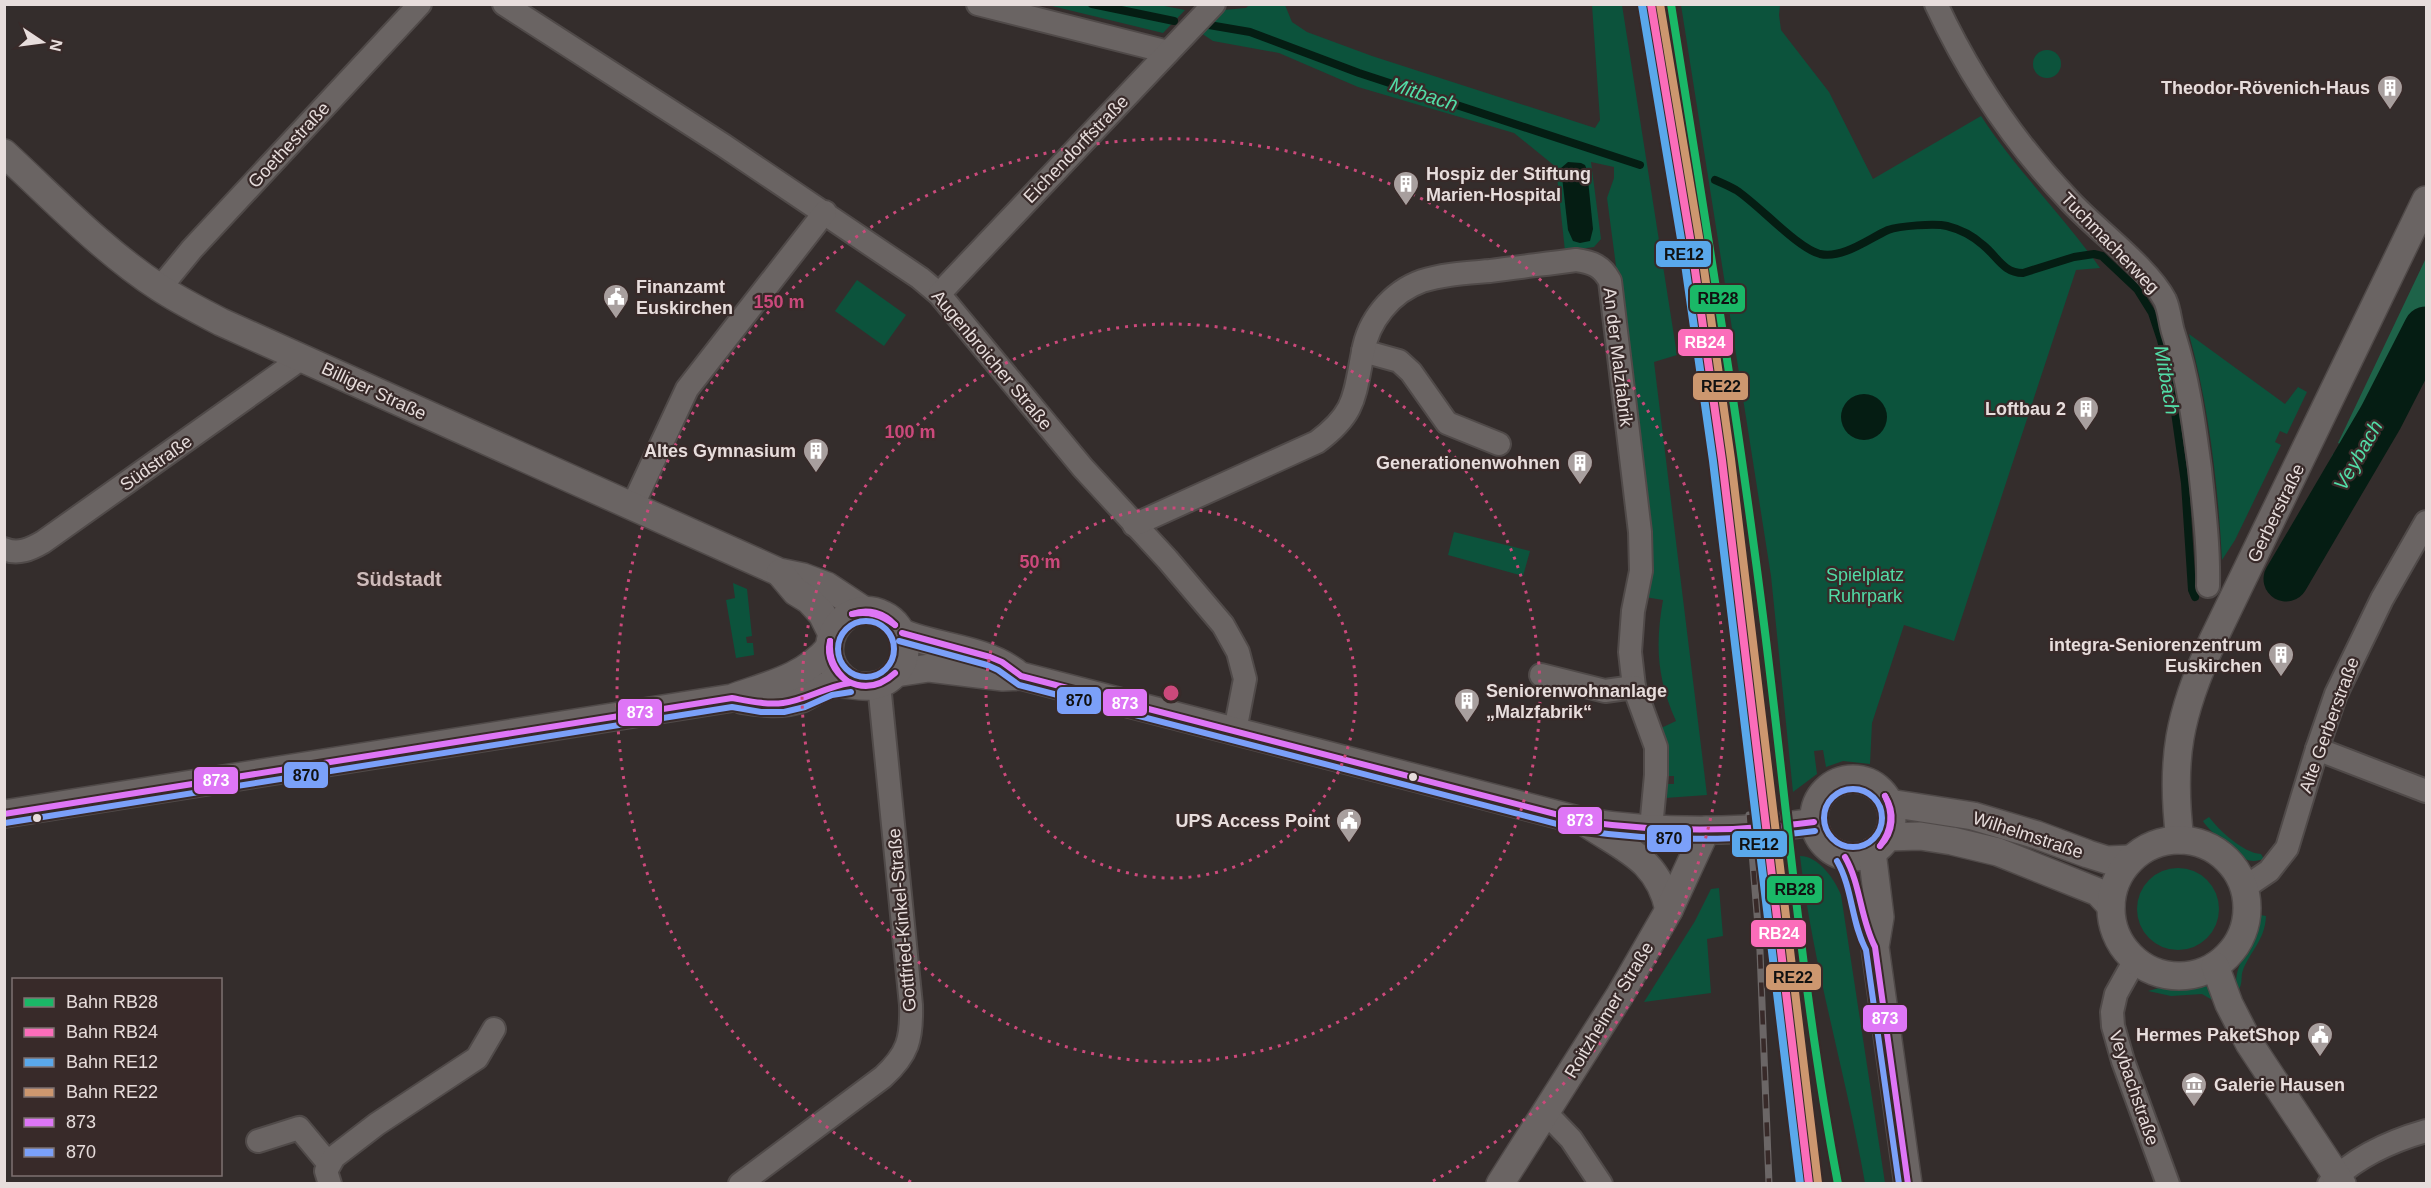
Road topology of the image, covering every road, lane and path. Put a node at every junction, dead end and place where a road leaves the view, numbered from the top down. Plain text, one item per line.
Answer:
1 (420, 4) edge
2 (504, 4) edge
3 (978, 4) edge
4 (1214, 4) edge
5 (1936, 4) edge
6 (1168, 52) junction
7 (4, 153) edge
8 (2427, 200) edge
9 (825, 212) junction
10 (160, 288) junction
11 (939, 294) junction
12 (1363, 351) junction
13 (302, 358) junction
14 (1499, 444) dead end
15 (632, 507) junction
16 (2427, 522) edge
17 (1134, 525) junction
18 (4, 549) edge
19 (779, 572) junction
20 (2208, 586) dead end
21 (865, 611) junction
22 (902, 633) junction
23 (830, 641) junction
24 (1541, 675) dead end
25 (1021, 676) junction
26 (887, 679) junction
27 (850, 683) junction
28 (1634, 687) junction
29 (732, 698) junction
30 (1236, 730) junction
31 (2317, 749) junction
32 (2427, 790) edge
33 (1888, 803) junction
34 (4, 814) edge
35 (1586, 822) junction
36 (1814, 822) junction
37 (1651, 828) junction
38 (1706, 830) junction
39 (2180, 840) junction
40 (1880, 844) junction
41 (1845, 857) junction
42 (2131, 859) junction
43 (2244, 888) junction
44 (2111, 906) junction
45 (1669, 910) junction
46 (1875, 948) junction
47 (2134, 960) junction
48 (2215, 966) junction
49 (494, 1029) dead end
50 (1546, 1113) junction
51 (2427, 1131) edge
52 (258, 1141) dead end
53 (329, 1174) edge
54 (2336, 1181) edge
55 (740, 1184) edge
56 (1500, 1184) edge
57 (1601, 1184) edge
58 (1908, 1184) edge
59 (2168, 1184) edge

1 - 10 street, Goethestraße
2 - 9 street, Augenbroicher Straße
3 - 6 street
4 - 6 street, Eichendorffstraße
5 - 20 street, Tuchmacherweg
6 - 11 street, Eichendorffstraße
7 - 10 street, Billiger Straße
8 - 39 street, Gerberstraße
9 - 11 street, Augenbroicher Straße
9 - 15 street
10 - 13 street, Billiger Straße
11 - 17 street, Augenbroicher Straße
12 - 14 street
12 - 17 street, An der Malzfabrik
12 - 28 street, An der Malzfabrik
13 - 15 street, Billiger Straße
13 - 18 street, Südstraße
15 - 19 street, Billiger Straße
16 - 31 street, Alte Gerberstraße
17 - 30 street, Augenbroicher Straße
19 - 21 street, Billiger Straße
19 - 23 street, Billiger Straße
21 - 22 street
21 - 23 street
22 - 25 street
22 - 26 street
23 - 27 street
23 - 29 street
24 - 28 street
25 - 26 street
25 - 30 street
26 - 27 street
26 - 55 street, Gottfried-Kinkel-Straße
27 - 29 street
28 - 37 street, An der Malzfabrik
29 - 34 street
30 - 35 street
31 - 32 street
31 - 43 street, Alte Gerberstraße
33 - 36 street
33 - 40 street
33 - 42 street, Wilhelmstraße
35 - 37 street
35 - 45 street
36 - 38 street
36 - 41 street
37 - 38 street
38 - 45 street, Roitzheimer Straße
39 - 42 street
39 - 43 street
40 - 41 street
40 - 44 street, Wilhelmstraße
40 - 46 street
41 - 46 street
42 - 44 street
43 - 48 street
44 - 47 street
45 - 50 street, Roitzheimer Straße
46 - 58 street
47 - 48 street
47 - 59 street, Veybachstraße
48 - 54 street
49 - 53 street
50 - 56 street, Roitzheimer Straße
50 - 57 street
51 - 54 street
52 - 53 street

